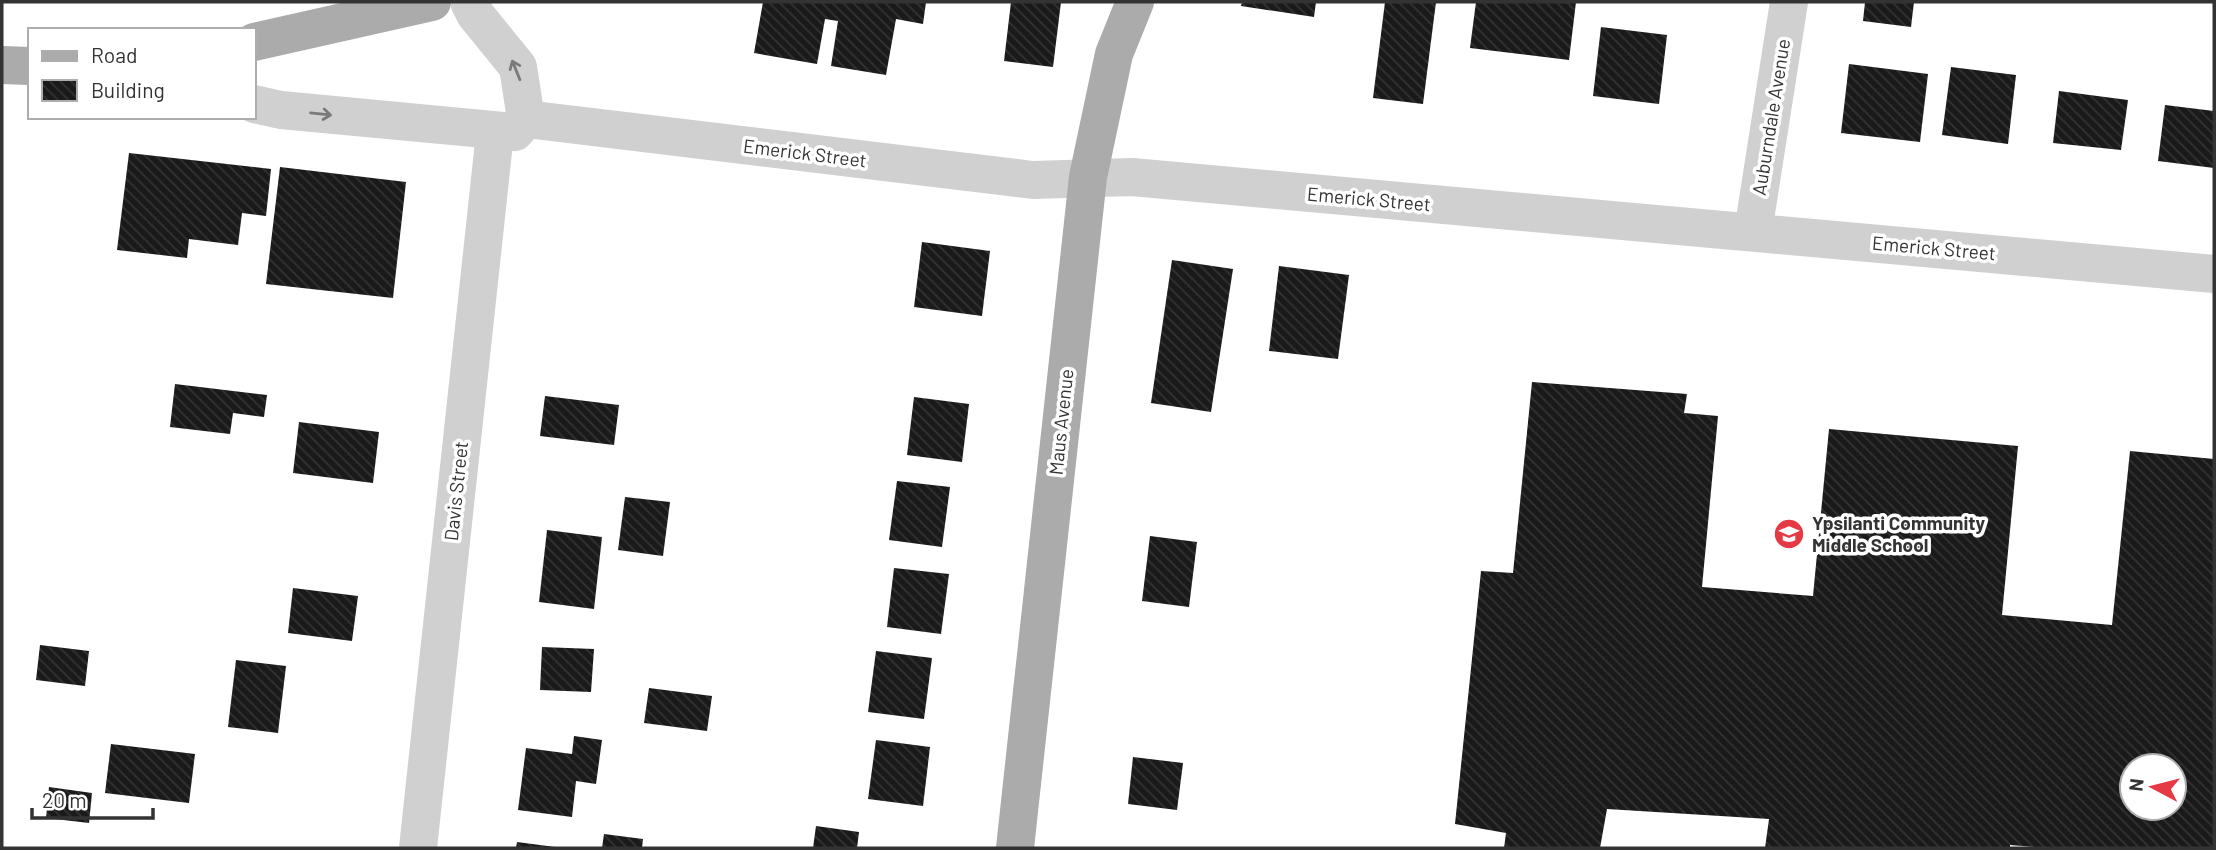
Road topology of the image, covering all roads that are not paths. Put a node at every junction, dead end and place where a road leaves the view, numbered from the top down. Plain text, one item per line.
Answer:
1 (432, 2) edge
2 (469, 2) edge
3 (1135, 2) edge
4 (1789, 2) edge
5 (256, 42) edge
6 (2, 65) edge
7 (28, 66) edge
8 (256, 104) edge
9 (512, 128) junction
10 (1087, 177) junction
11 (1753, 232) junction
12 (2214, 274) edge
13 (418, 848) edge
14 (1015, 848) edge

1 - 5 main road
9 -> 2 street, Davis Street
3 - 10 main road, Maus Avenue
4 - 11 street, Auburndale Avenue
6 - 7 main road
8 -> 9 street, Emerick Street
9 - 10 street, Emerick Street
9 - 13 street, Davis Street
10 - 11 street, Emerick Street
10 - 14 main road, Maus Avenue
11 - 12 street, Emerick Street

